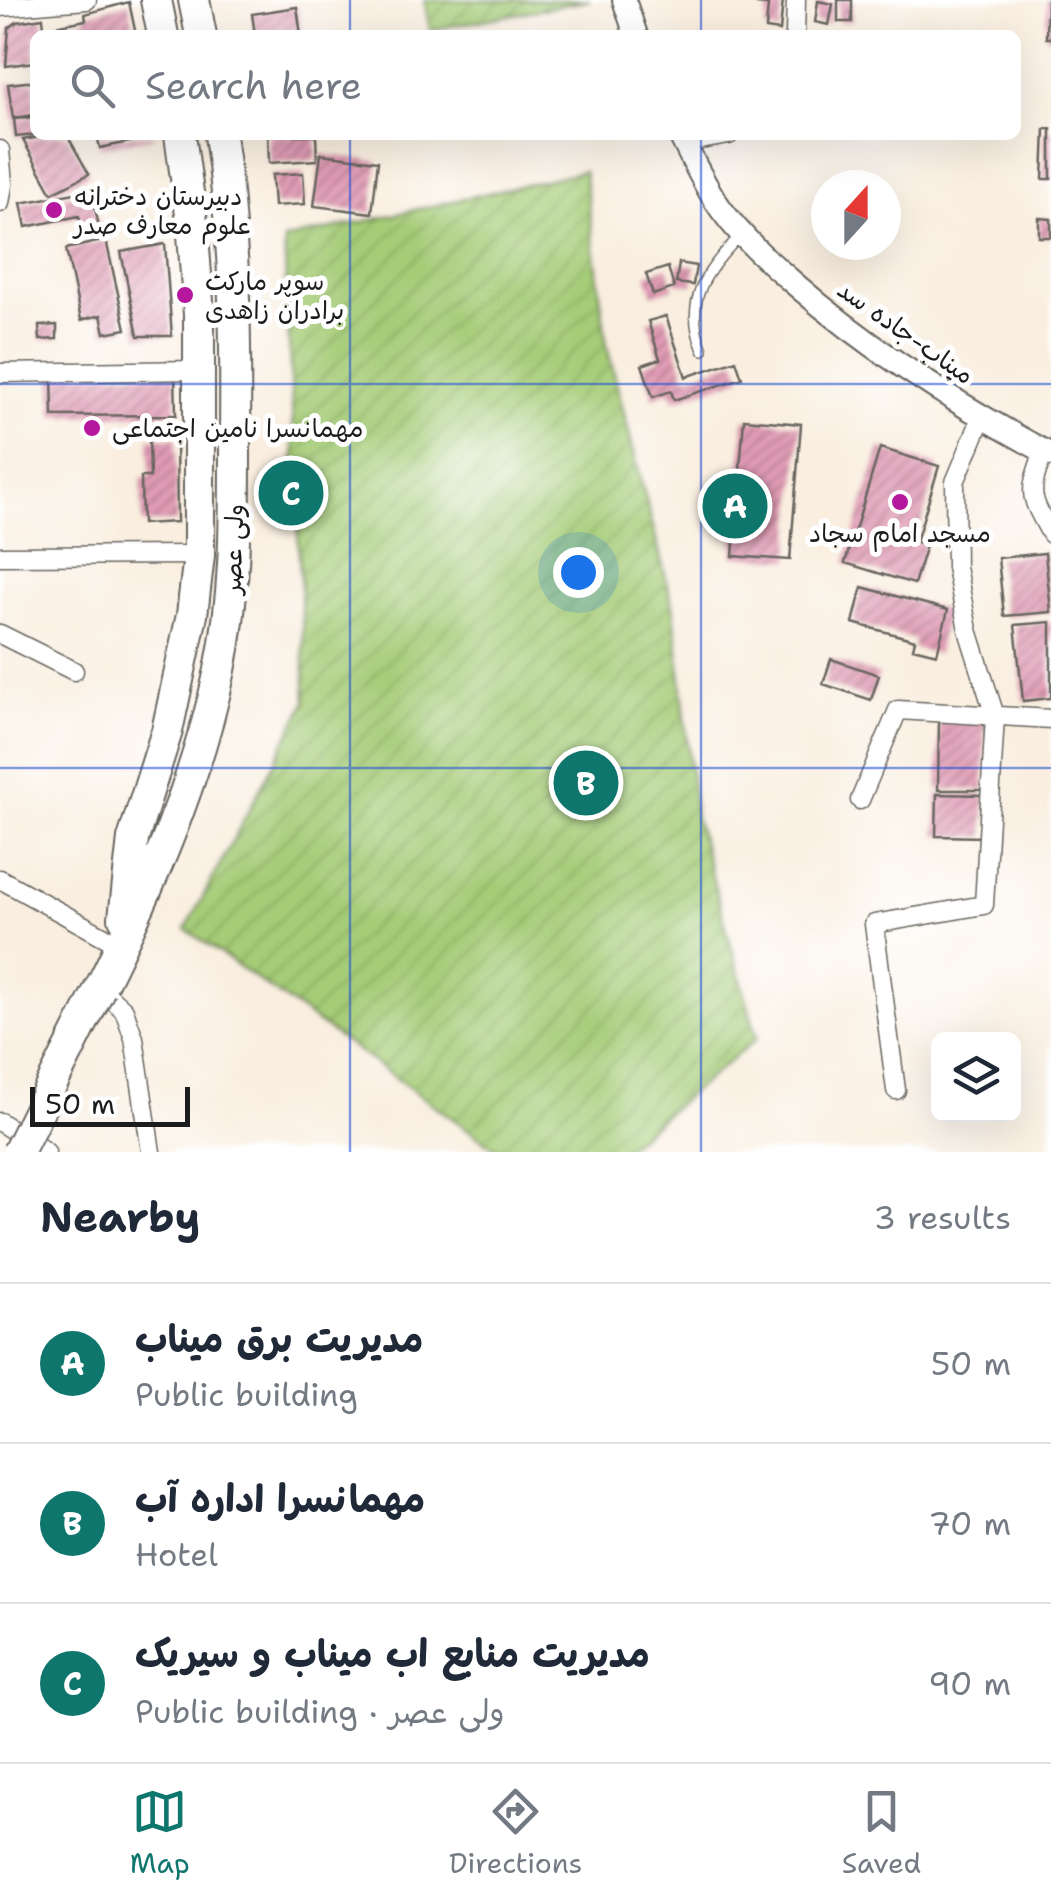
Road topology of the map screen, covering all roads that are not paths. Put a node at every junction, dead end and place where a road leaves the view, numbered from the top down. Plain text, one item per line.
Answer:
1 (87, 0) edge
2 (156, 0) edge
3 (194, 0) edge
4 (624, 0) edge
5 (796, 0) edge
6 (0, 7) edge
7 (163, 30) edge
8 (200, 30) edge
9 (634, 30) edge
10 (794, 30) edge
11 (181, 140) edge
12 (221, 140) edge
13 (683, 140) edge
14 (0, 150) edge
15 (1, 184) edge
16 (0, 203) edge
17 (742, 233) junction
18 (703, 350) dead end
19 (200, 370) junction
20 (0, 373) edge
21 (982, 418) junction
22 (1047, 453) edge
23 (1051, 534) edge
24 (199, 555) junction
25 (0, 556) edge
26 (0, 634) edge
27 (74, 671) dead end
28 (995, 716) junction
29 (1051, 719) edge
30 (860, 800) dead end
31 (1, 881) edge
32 (121, 946) junction
33 (100, 988) junction
34 (896, 1090) dead end
35 (0, 1122) edge
36 (18, 1152) edge
37 (46, 1152) edge
38 (151, 1152) edge

1 - 6 street
2 - 7 main road
3 - 8 main road
4 - 9 street
5 - 10 street
11 - 19 main road, ولی عصر
12 - 32 main road, ولی عصر
13 - 17 street, میناب-جاده سد
14 - 15 street
15 - 16 street
17 - 18 lane
17 - 21 street, میناب-جاده سد
19 - 20 street
19 - 24 main road, ولی عصر
21 - 22 street, میناب-جاده سد
21 - 28 street
22 - 23 street
24 - 25 street
24 - 32 main road, ولی عصر
26 - 27 street
28 - 29 street
28 - 30 street
28 - 34 street
31 - 32 street
32 - 33 main road, ولی عصر
33 - 36 main road, ولی عصر, bridge
33 - 38 street
35 - 37 street

